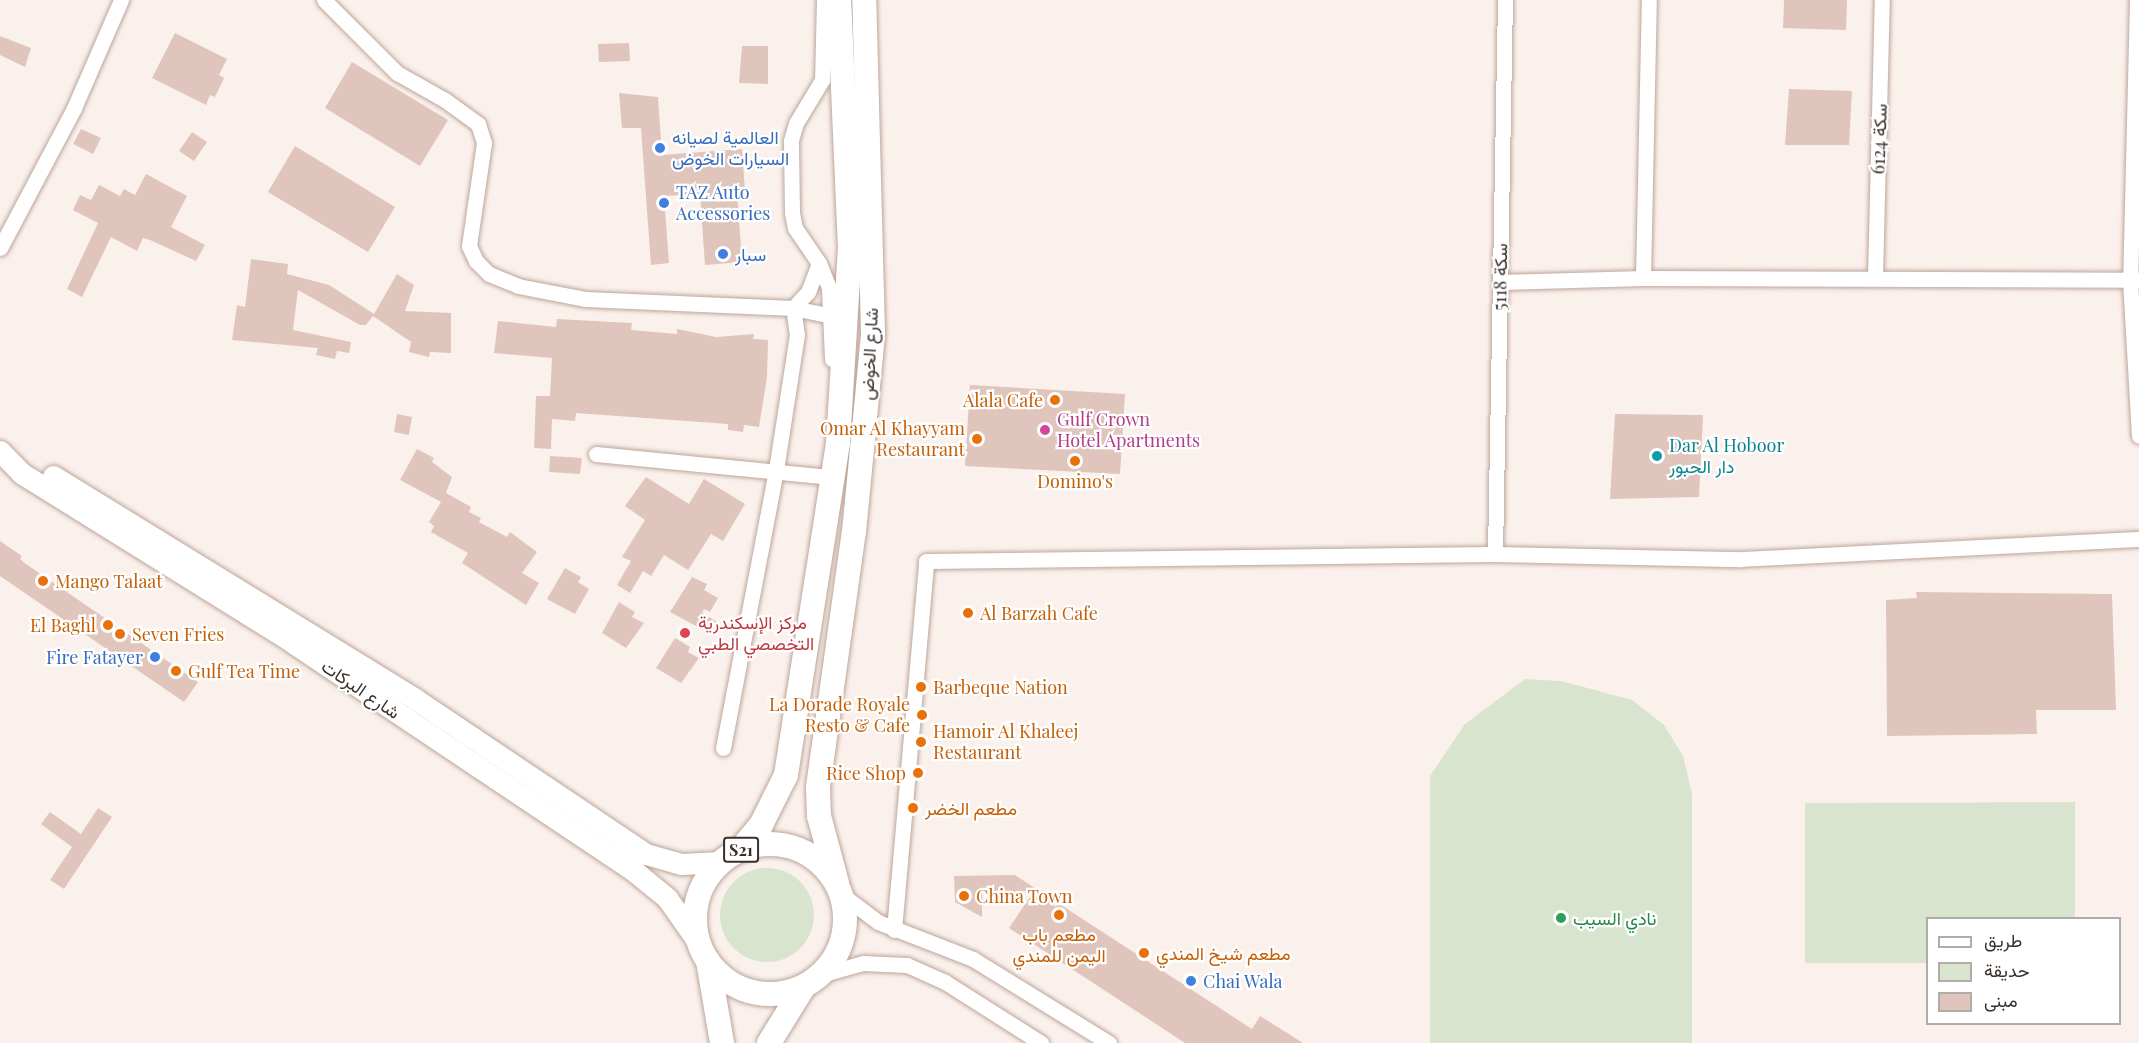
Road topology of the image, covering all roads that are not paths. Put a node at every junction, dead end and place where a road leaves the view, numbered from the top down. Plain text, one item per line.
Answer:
1 (121, 0) edge
2 (324, 0) edge
3 (824, 0) edge
4 (839, 0) edge
5 (864, 0) edge
6 (1505, 0) edge
7 (1649, 0) edge
8 (1882, 0) edge
9 (2137, 0) edge
10 (0, 248) edge
11 (819, 263) junction
12 (1643, 278) junction
13 (1875, 278) junction
14 (2135, 280) edge
15 (1500, 282) junction
16 (793, 308) junction
17 (833, 316) junction
18 (839, 432) junction
19 (2139, 436) edge
20 (4, 454) edge
21 (596, 454) dead end
22 (776, 470) junction
23 (832, 477) junction
24 (2139, 539) edge
25 (1495, 554) junction
26 (243, 615) junction
27 (415, 699) junction
28 (723, 748) dead end
29 (731, 856) junction
30 (839, 889) junction
31 (894, 930) junction
32 (703, 951) junction
33 (812, 980) junction
34 (722, 1043) edge
35 (769, 1043) edge
36 (1041, 1043) edge
37 (1109, 1043) edge

1 - 10 street
2 - 16 street
3 - 11 street
4 - 18 main road, شارع الخوض / S21
5 - 30 main road, شارع الخوض
6 - 15 street, سكة 5118
7 - 12 street
8 - 13 street, سكة 6124
9 - 14 street
11 - 16 street
11 - 17 street
12 - 13 street
12 - 15 street
13 - 14 street
14 - 19 street
15 - 25 street, سكة 5118
16 - 17 street
16 - 22 street
17 - 18 street
18 - 23 main road, شارع الخوض / S21
20 - 26 street, شارع البركات
20 - 27 street, شارع البركات
21 - 22 street
22 - 23 street
22 - 28 street
23 - 29 main road, شارع الخوض / S21
24 - 25 street
25 - 31 street
26 - 27 street
26 - 32 street, شارع البركات
27 - 29 street, شارع البركات
29 - 30 main road, S21
29 - 32 main road, S21
30 - 31 street
30 - 33 main road
31 - 37 street
32 - 33 main road
32 - 34 main road, S21
33 - 35 main road
33 - 36 street

